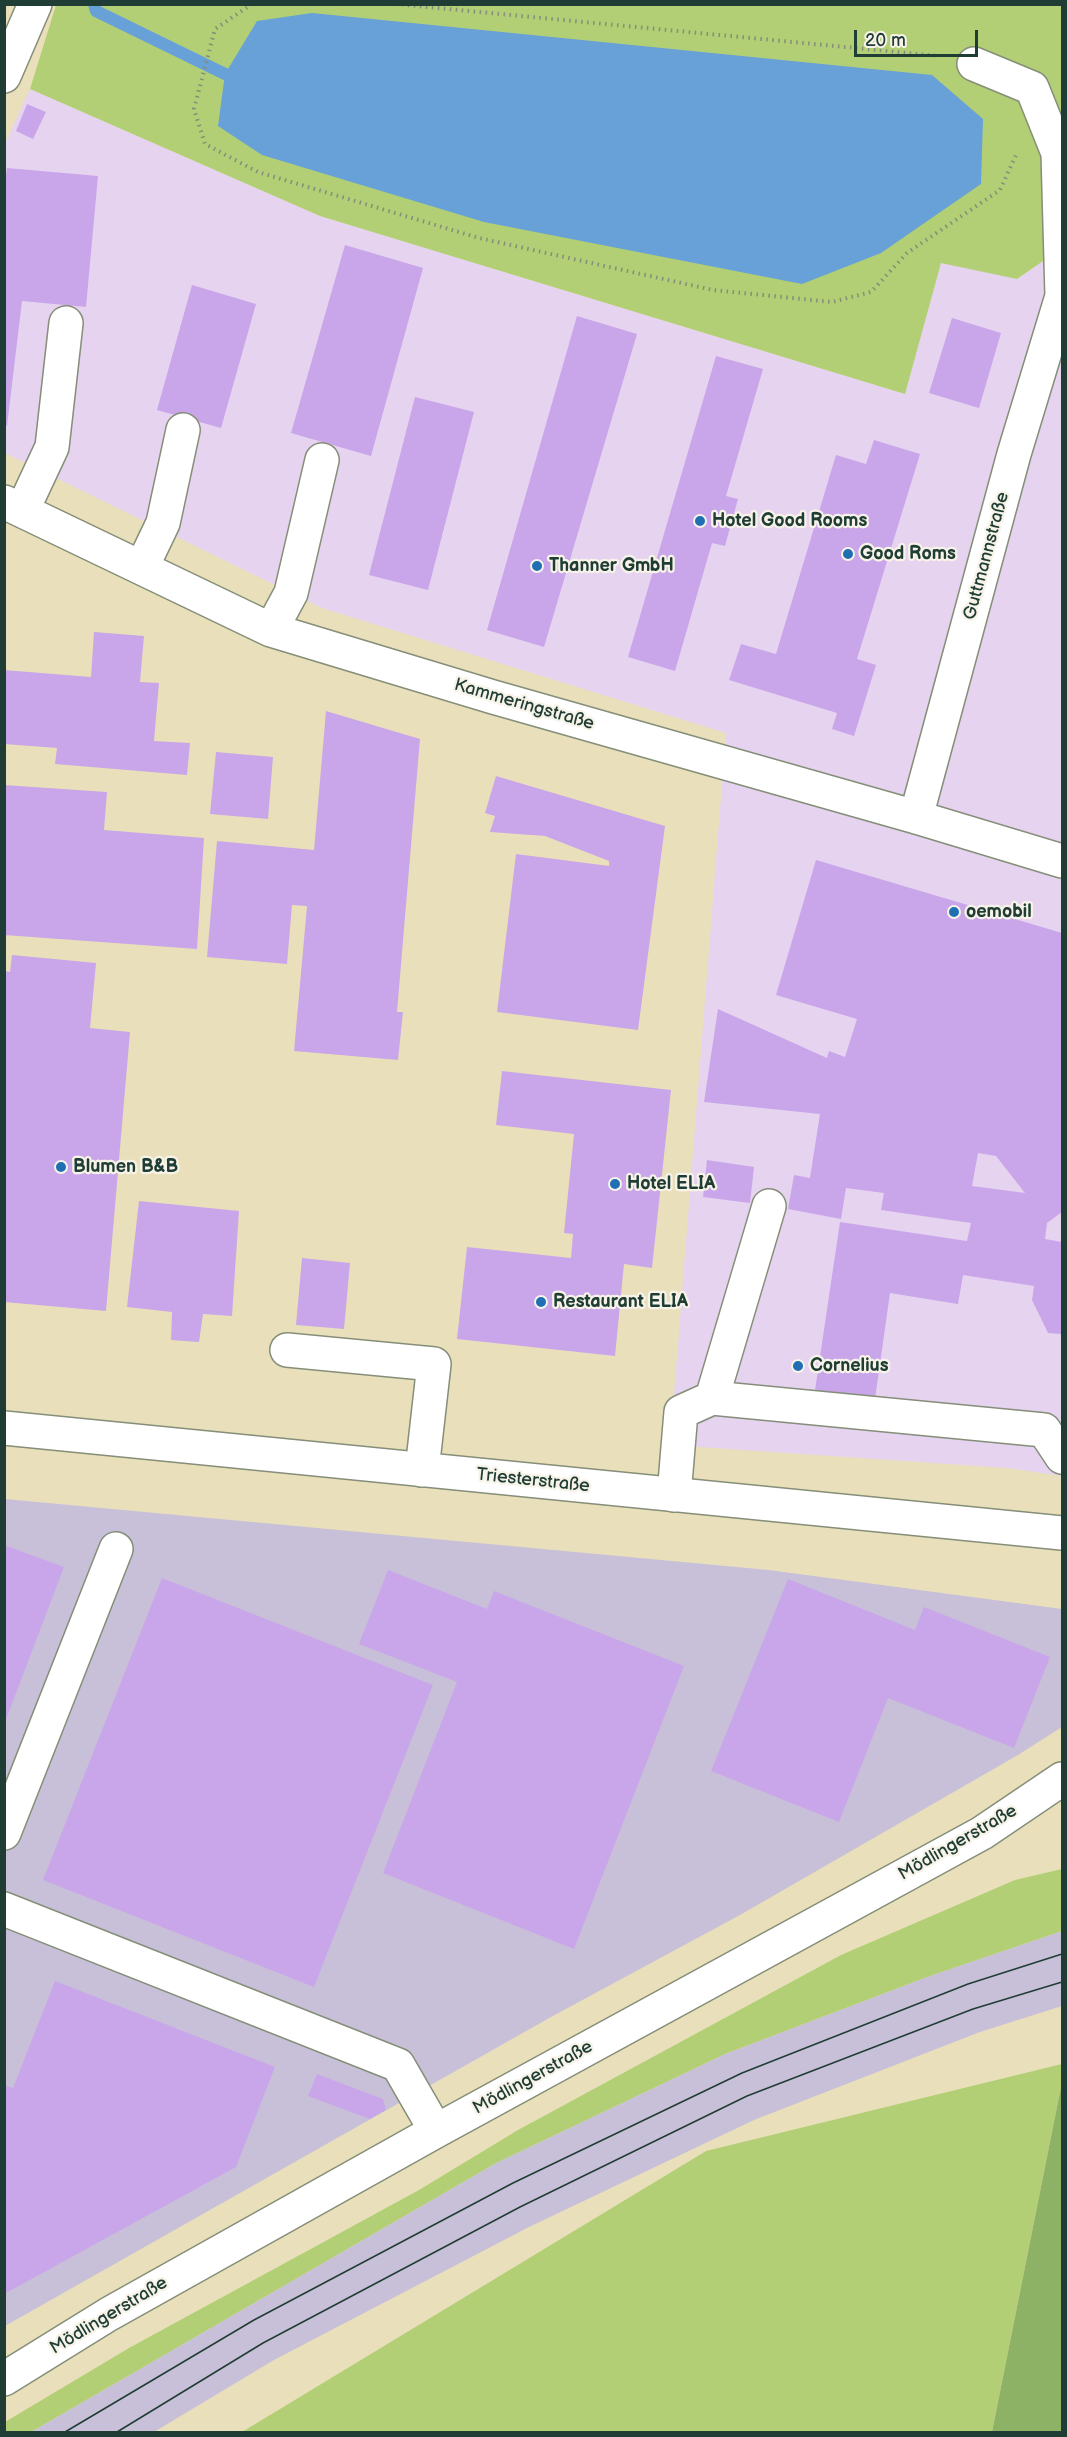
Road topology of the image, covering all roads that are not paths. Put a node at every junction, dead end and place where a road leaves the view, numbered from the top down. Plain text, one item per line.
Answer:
1 (35, 4) edge
2 (974, 64) road end
3 (4, 76) edge
4 (1062, 296) edge
5 (66, 323) dead end
6 (183, 430) dead end
7 (322, 460) dead end
8 (14, 506) edge
9 (142, 567) junction
10 (271, 630) junction
11 (916, 817) junction
12 (1062, 861) edge
13 (769, 1206) dead end
14 (287, 1350) dead end
15 (712, 1398) junction
16 (4, 1428) edge
17 (1062, 1458) edge
18 (422, 1470) junction
19 (674, 1495) junction
20 (1062, 1533) edge
21 (116, 1549) dead end
22 (1062, 1779) edge
23 (4, 1833) edge
24 (4, 1909) edge
25 (436, 2131) junction
26 (4, 2379) edge

1 - 3 street
2 - 4 street, Guttmannstraße
4 - 11 street, Guttmannstraße
5 - 8 street
6 - 9 street
7 - 10 street
8 - 9 street, Kammeringstraße
9 - 10 street, Kammeringstraße
10 - 11 street, Kammeringstraße
11 - 12 street, Kammeringstraße
13 - 15 street
14 - 18 street
15 - 17 street
15 - 19 street
16 - 18 street, Triesterstraße
18 - 19 street, Triesterstraße
19 - 20 street, Triesterstraße
21 - 23 street
22 - 25 street, Mödlingerstraße
24 - 25 street
25 - 26 street, Mödlingerstraße

